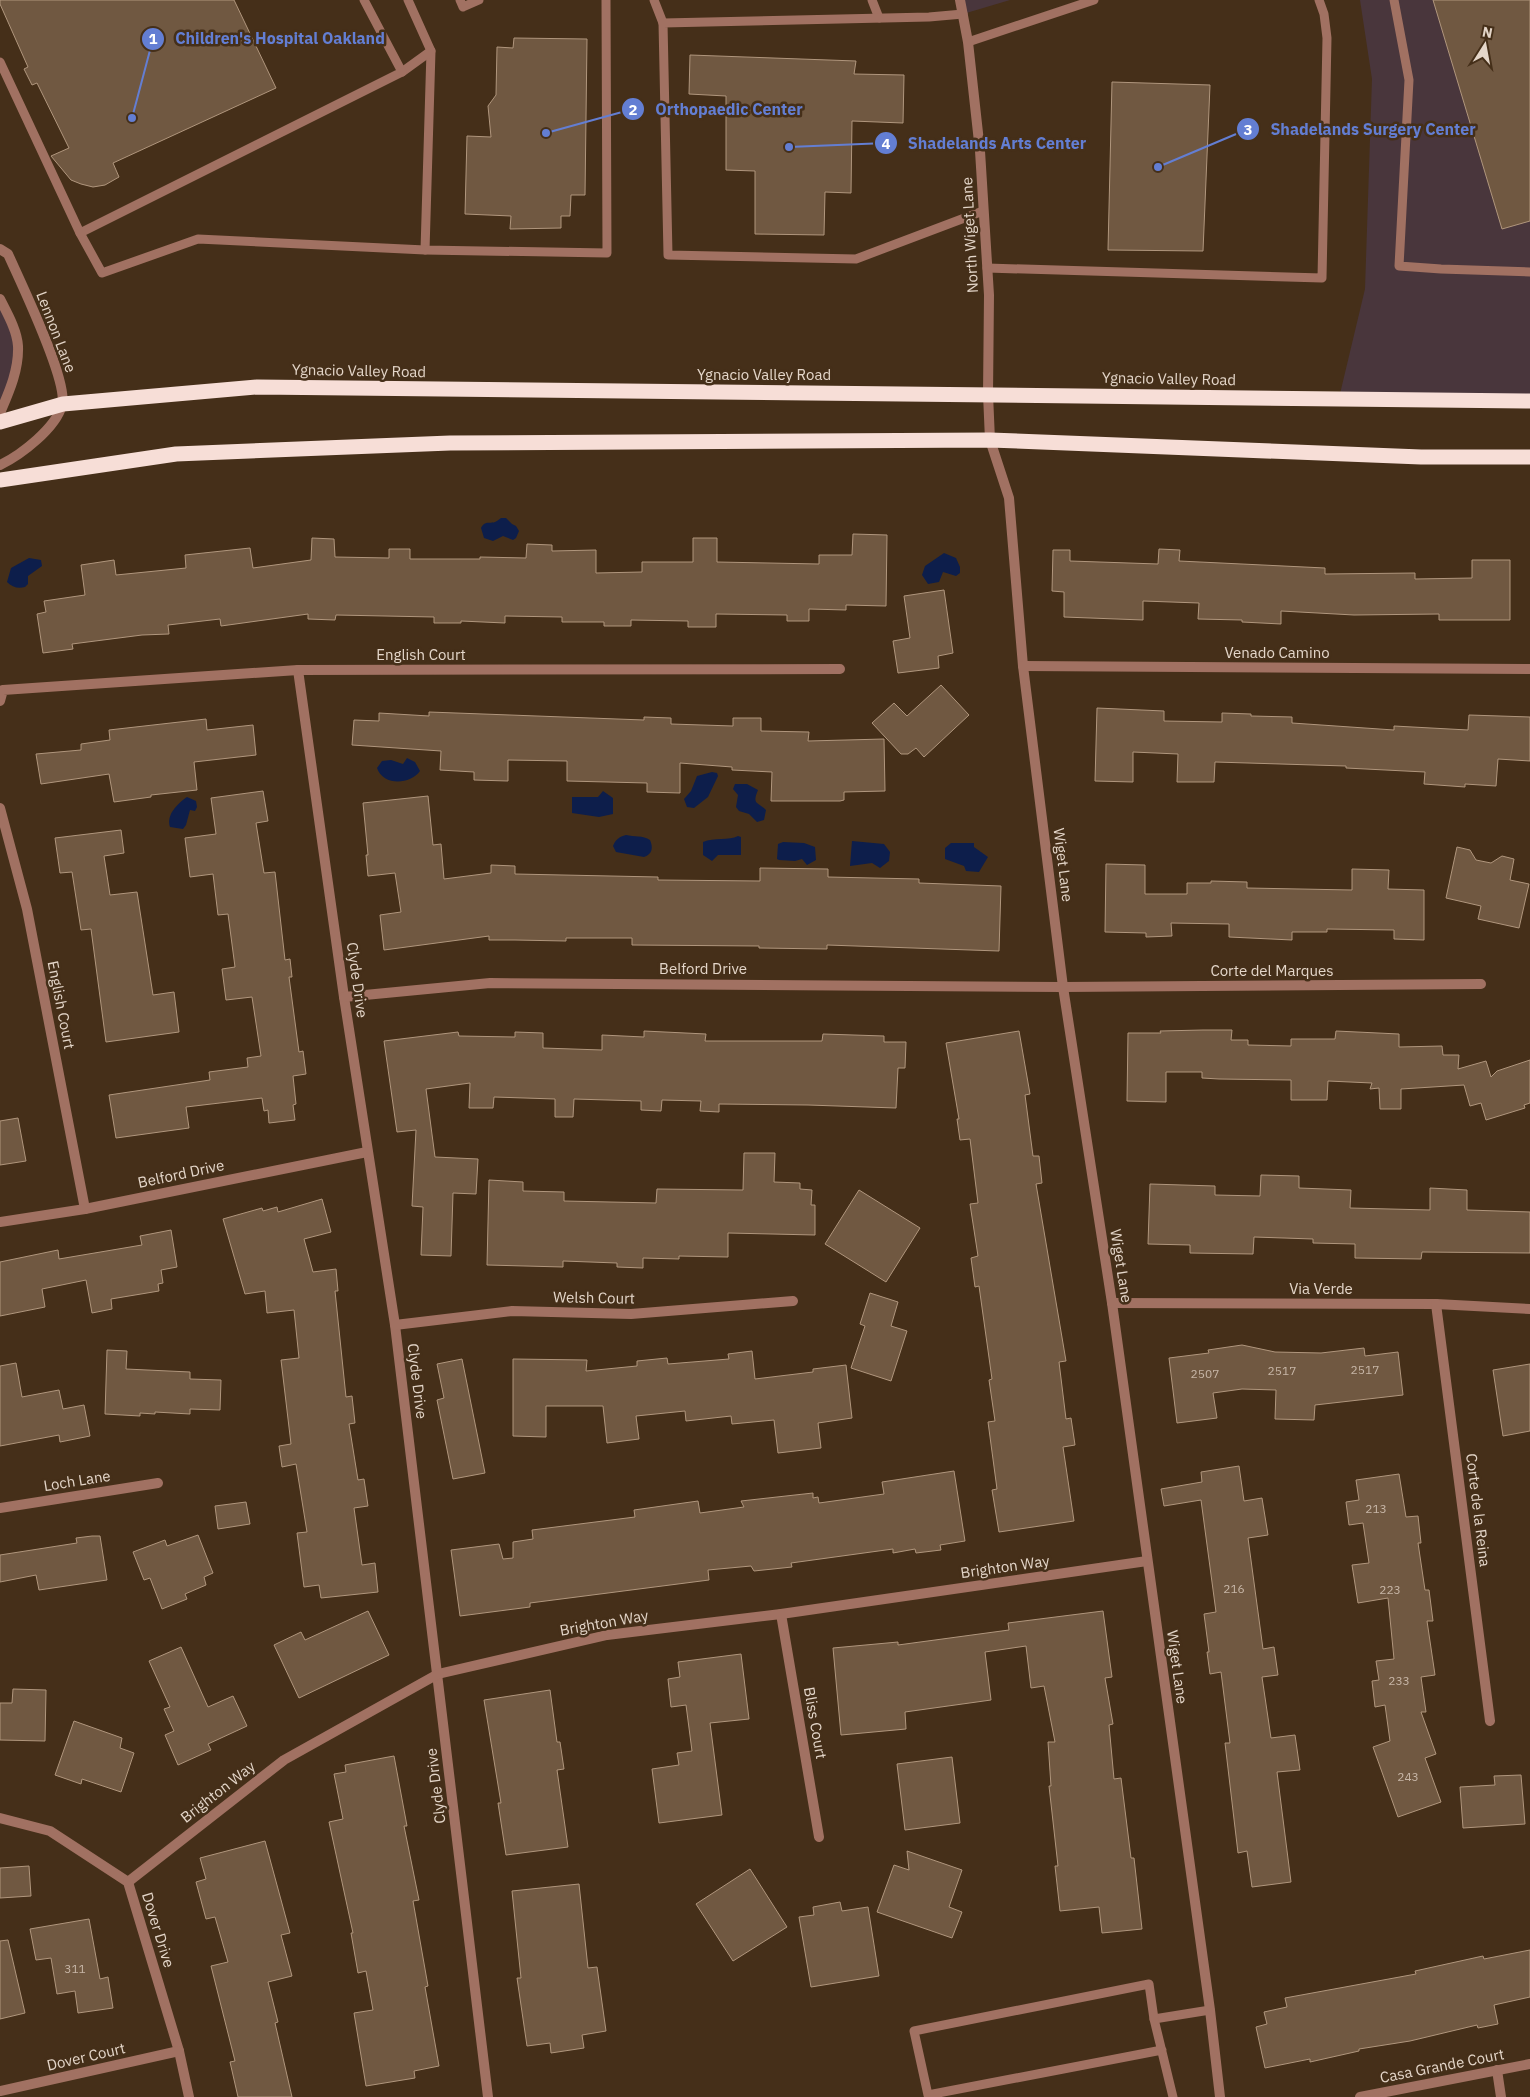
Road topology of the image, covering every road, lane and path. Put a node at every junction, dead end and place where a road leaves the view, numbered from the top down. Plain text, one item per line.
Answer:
1 (364, 0) edge
2 (408, 0) edge
3 (460, 0) edge
4 (479, 0) edge
5 (606, 0) edge
6 (654, 0) edge
7 (872, 0) edge
8 (960, 0) edge
9 (1094, 0) edge
10 (1319, 0) edge
11 (1394, 0) edge
12 (963, 14) junction
13 (879, 18) junction
14 (663, 23) junction
15 (968, 42) junction
16 (431, 50) junction
17 (0, 62) edge
18 (402, 72) junction
19 (983, 211) junction
20 (80, 233) junction
21 (0, 249) edge
22 (425, 250) junction
23 (987, 268) junction
24 (1530, 272) edge
25 (0, 299) edge
26 (988, 394) junction
27 (1530, 401) edge
28 (63, 404) junction
29 (0, 413) edge
30 (0, 422) edge
31 (990, 440) junction
32 (1530, 457) edge
33 (0, 466) edge
34 (0, 480) edge
35 (1023, 666) junction
36 (840, 669) dead end
37 (1530, 669) edge
38 (298, 670) junction
39 (1, 688) edge
40 (0, 701) edge
41 (0, 808) edge
42 (1481, 984) dead end
43 (1063, 987) junction
44 (344, 998) junction
45 (367, 1152) junction
46 (85, 1209) junction
47 (0, 1222) edge
48 (792, 1301) dead end
49 (1112, 1303) junction
50 (1436, 1304) junction
51 (1530, 1309) edge
52 (395, 1325) junction
53 (158, 1483) dead end
54 (0, 1508) edge
55 (1147, 1561) junction
56 (781, 1614) junction
57 (438, 1674) junction
58 (1490, 1721) dead end
59 (0, 1818) edge
60 (819, 1837) dead end
61 (128, 1882) junction
62 (1210, 2010) junction
63 (1154, 2019) junction
64 (1162, 2050) junction
65 (179, 2051) junction
66 (1530, 2064) edge
67 (1497, 2070) junction
68 (0, 2091) edge
69 (189, 2097) edge
70 (488, 2097) edge
71 (1174, 2097) edge
72 (1220, 2097) edge
73 (1360, 2097) edge
74 (1501, 2097) edge

1 - 18 lane
2 - 16 lane
3 - 4 lane
5 - 22 lane
6 - 14 lane
7 - 13 lane
8 - 12 street, North Wiget Lane
9 - 15 lane
10 - 23 lane
11 - 24 lane
12 - 13 lane
12 - 15 street, North Wiget Lane
13 - 14 lane
14 - 19 lane
15 - 19 street, North Wiget Lane
16 - 18 lane
16 - 22 lane
17 - 20 lane
18 - 20 lane
19 - 23 street, North Wiget Lane
20 - 22 lane
21 - 28 street, Lennon Lane
23 - 26 street, North Wiget Lane
25 - 29 street
26 - 27 highway, Ygnacio Valley Road
26 - 28 highway, Ygnacio Valley Road
26 - 31 street, North Wiget Lane
28 - 30 highway, Ygnacio Valley Road
28 - 33 street
31 - 32 highway
31 - 34 highway
31 - 35 street, Wiget Lane
35 - 37 street, Venado Camino
35 - 43 street, Wiget Lane
36 - 38 street, English Court
38 - 39 street, English Court
38 - 44 street, Clyde Drive
39 - 40 street, English Court
41 - 46 street, English Court
42 - 43 street, Corte del Marques
43 - 44 street, Belford Drive
43 - 49 street, Wiget Lane
44 - 45 street, Clyde Drive
45 - 46 street, Belford Drive
45 - 52 street, Clyde Drive
46 - 47 street, Belford Drive
48 - 52 street, Welsh Court
49 - 50 street, Via Verde
49 - 55 street, Wiget Lane
50 - 51 street, Via Verde
50 - 58 street, Corte de la Reina
52 - 57 street, Clyde Drive
53 - 54 street, Loch Lane
55 - 56 street, Brighton Way
55 - 62 street, Wiget Lane
56 - 57 street, Brighton Way
56 - 60 street, Bliss Court
57 - 61 street, Brighton Way
57 - 70 street, Clyde Drive
59 - 61 street, Dover Drive
61 - 65 street, Dover Drive
62 - 63 lane
62 - 72 street, Wiget Lane
63 - 64 lane
63 - 64 lane
64 - 71 lane
65 - 68 street, Dover Court
65 - 69 street, Dover Drive
66 - 67 street, Casa Grande Court
67 - 73 street, Casa Grande Court
67 - 74 street

